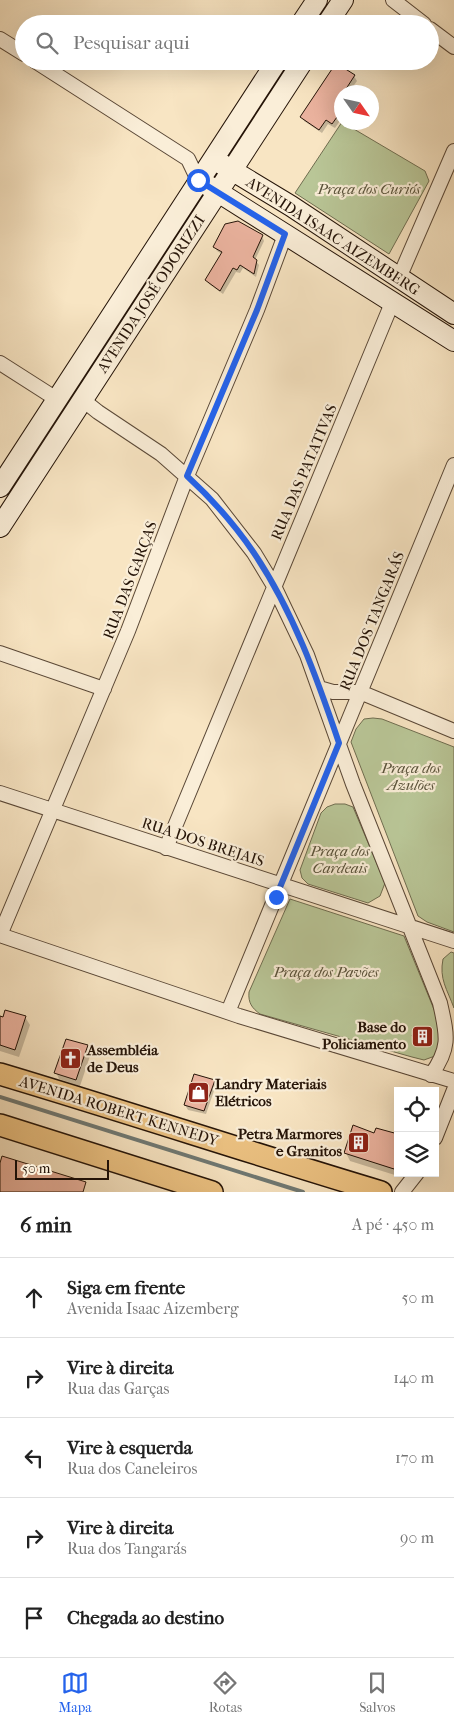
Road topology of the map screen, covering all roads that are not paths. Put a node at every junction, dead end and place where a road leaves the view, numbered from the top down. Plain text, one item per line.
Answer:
1 (317, 0) edge
2 (343, 0) edge
3 (393, 0) edge
4 (307, 15) edge
5 (334, 15) edge
6 (412, 15) edge
7 (439, 35) edge
8 (0, 39) edge
9 (454, 47) edge
10 (15, 48) edge
11 (49, 70) edge
12 (271, 70) edge
13 (297, 70) edge
14 (454, 151) edge
15 (212, 158) junction
16 (188, 159) junction
17 (232, 170) junction
18 (198, 180) junction
19 (217, 192) junction
20 (285, 234) junction
21 (400, 278) junction
22 (392, 303) junction
23 (454, 314) edge
24 (454, 341) edge
25 (0, 363) edge
26 (58, 400) junction
27 (83, 400) junction
28 (454, 465) edge
29 (187, 476) junction
30 (0, 487) edge
31 (0, 527) edge
32 (274, 586) junction
33 (0, 652) edge
34 (319, 688) junction
35 (104, 689) junction
36 (360, 692) junction
37 (454, 732) edge
38 (339, 743) junction
39 (0, 793) edge
40 (52, 809) junction
41 (166, 848) junction
42 (281, 884) junction
43 (410, 926) junction
44 (0, 935) edge
45 (454, 941) edge
46 (440, 1003) junction
47 (228, 1012) junction
48 (454, 1015) edge
49 (0, 1074) edge
50 (430, 1075) junction
51 (454, 1081) edge
52 (454, 1090) edge
53 (0, 1125) edge
54 (437, 1132) edge
55 (414, 1177) edge
56 (212, 1192) edge
57 (381, 1192) edge
58 (402, 1192) edge

1 - 4 main road
2 - 5 main road
3 - 6 street
7 - 9 street
8 - 10 street
11 - 16 street
12 - 15 main road, AVENIDA JOSÉ ODORIZZI
13 - 17 main road, AVENIDA JOSÉ ODORIZZI
14 - 21 street
15 - 16 street
15 - 17 main road, AVENIDA ISAAC AIZEMBERG
15 - 18 main road, AVENIDA JOSÉ ODORIZZI
16 - 18 street
17 - 19 main road, AVENIDA JOSÉ ODORIZZI
17 - 21 main road, AVENIDA ISAAC AIZEMBERG
18 - 19 main road, AVENIDA ISAAC AIZEMBERG
18 - 26 main road, AVENIDA JOSÉ ODORIZZI
19 - 20 main road, AVENIDA ISAAC AIZEMBERG
19 - 27 main road, AVENIDA JOSÉ ODORIZZI
20 - 22 main road, AVENIDA ISAAC AIZEMBERG
20 - 29 street, RUA DAS GARÇAS
21 - 23 main road, AVENIDA ISAAC AIZEMBERG
22 - 24 main road, AVENIDA ISAAC AIZEMBERG
22 - 32 street, RUA DAS PATATIVAS
25 - 26 street
26 - 30 main road, AVENIDA JOSÉ ODORIZZI
27 - 29 street
27 - 31 main road, AVENIDA JOSÉ ODORIZZI
28 - 36 street, RUA DOS TANGARÁS
29 - 32 street
29 - 35 street, RUA DAS GARÇAS
32 - 34 street
32 - 41 street, RUA DAS PATATIVAS
33 - 35 street
34 - 36 street
34 - 38 street
35 - 40 street, RUA DAS GARÇAS
36 - 37 street
36 - 38 street, RUA DOS TANGARÁS
38 - 42 street, RUA DOS TANGARÁS
38 - 43 street
39 - 40 street, RUA DOS BREJAIS
40 - 41 street, RUA DOS BREJAIS
40 - 44 street, RUA DAS GARÇAS
41 - 42 street, RUA DOS BREJAIS
42 - 43 street, RUA DOS BREJAIS
42 - 47 street, RUA DOS TANGARÁS
43 - 45 street, RUA DOS BREJAIS
43 - 46 street
44 - 47 street
46 - 48 street
46 - 50 street
47 - 50 street
49 - 57 main road, AVENIDA ROBERT KENNEDY
50 - 51 street
52 - 54 street
53 - 56 main road
55 - 58 street

